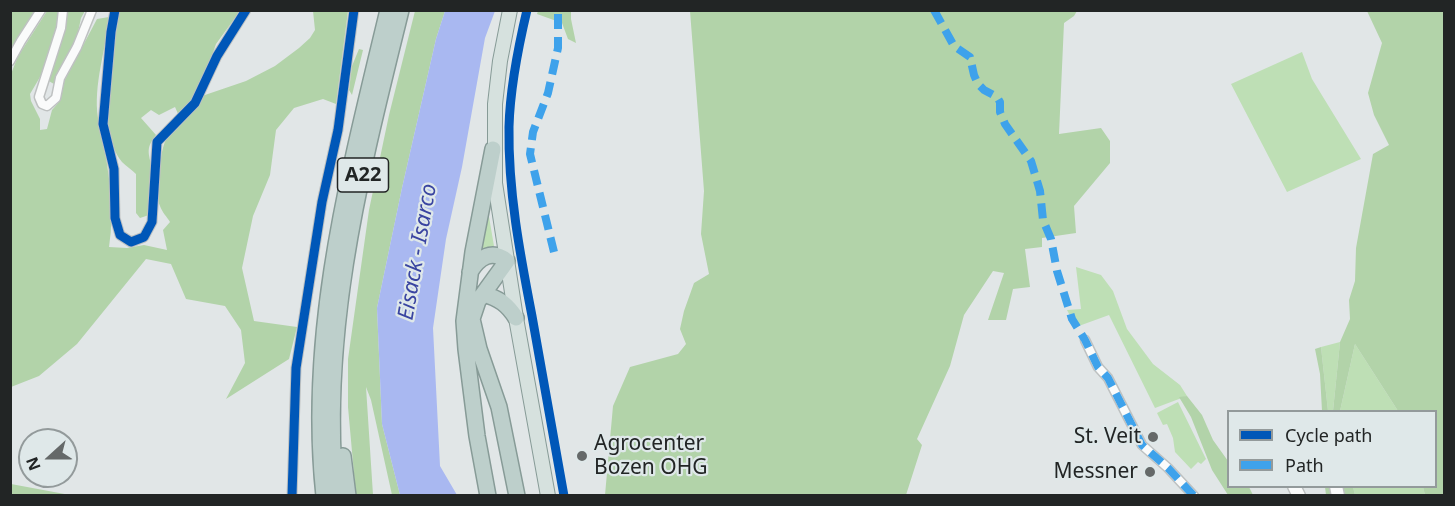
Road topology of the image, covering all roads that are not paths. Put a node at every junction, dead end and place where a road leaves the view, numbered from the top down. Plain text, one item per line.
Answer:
1 (41, 10) edge
2 (63, 10) edge
3 (92, 10) edge
4 (115, 10) edge
5 (246, 10) edge
6 (354, 10) edge
7 (388, 10) edge
8 (401, 10) edge
9 (510, 10) edge
10 (10, 61) edge
11 (493, 149) junction
12 (507, 261) junction
13 (470, 272) junction
14 (483, 294) junction
15 (516, 318) junction
16 (1085, 340) dead end
17 (336, 342) junction
18 (320, 432) junction
19 (292, 495) edge
20 (314, 495) edge
21 (324, 495) edge
22 (336, 495) edge
23 (348, 495) edge
24 (488, 495) edge
25 (517, 495) edge
26 (548, 495) edge
27 (1194, 495) edge

1 - 10 street
2 - 3 street
4 - 5 street
6 - 19 street
7 - 18 highway, A22
8 - 17 highway, A22
9 - 11 main road
11 - 12 main road
11 - 13 highway
12 - 13 highway
12 - 14 highway
12 - 15 main road
13 - 24 highway
14 - 15 highway
14 - 25 highway
15 - 26 main road
16 - 27 street
17 - 22 highway, A22
17 - 23 highway
18 - 20 highway
18 - 21 highway, A22

